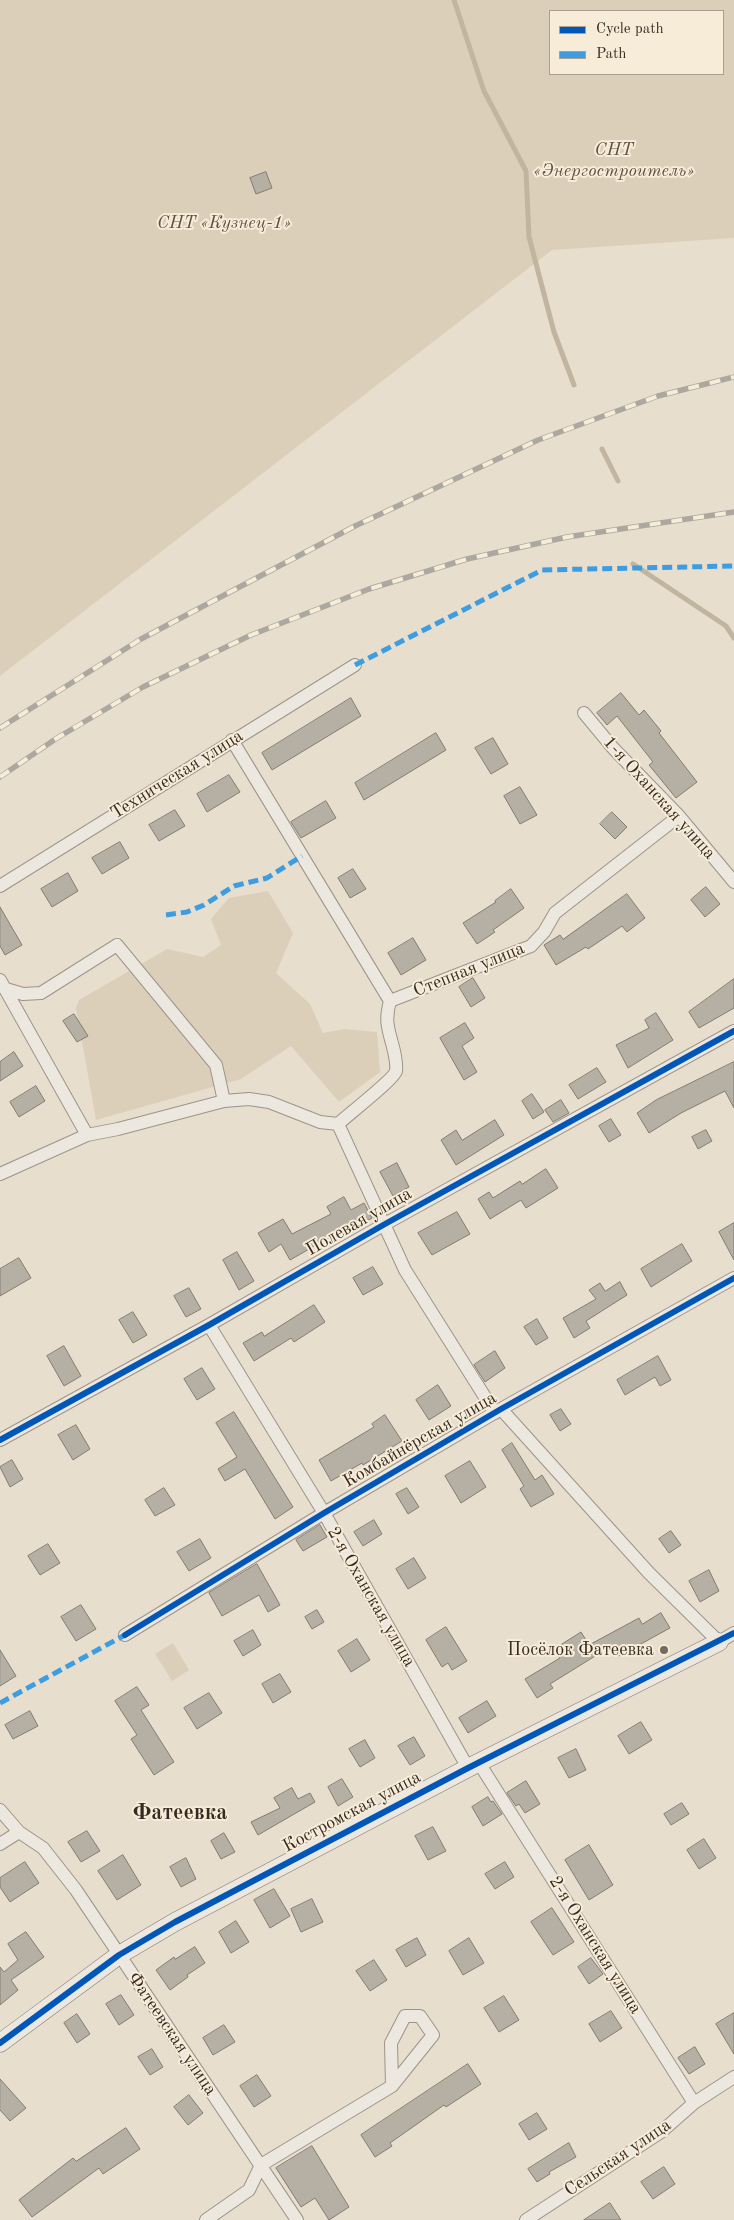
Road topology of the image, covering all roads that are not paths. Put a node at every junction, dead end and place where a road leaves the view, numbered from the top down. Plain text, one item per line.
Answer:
1 (355, 665) dead end
2 (584, 713) dead end
3 (232, 740) junction
4 (680, 816) junction
5 (734, 882) edge
6 (0, 886) edge
7 (3, 984) edge
8 (390, 1001) junction
9 (734, 1031) edge
10 (224, 1100) junction
11 (338, 1124) junction
12 (87, 1135) junction
13 (0, 1174) edge
14 (385, 1224) junction
15 (734, 1278) edge
16 (209, 1325) junction
17 (498, 1411) junction
18 (0, 1440) edge
19 (324, 1513) junction
20 (734, 1633) edge
21 (125, 1635) dead end
22 (719, 1642) junction
23 (474, 1765) junction
24 (0, 1810) edge
25 (19, 1832) junction
26 (0, 1844) edge
27 (119, 1955) junction
28 (0, 2043) edge
29 (734, 2077) edge
30 (392, 2086) junction
31 (694, 2103) junction
32 (261, 2165) junction
33 (206, 2220) edge
34 (297, 2220) edge
35 (526, 2220) edge

1 - 3 street, Техническая улица
2 - 4 street, 1-я Оханская улица
3 - 6 street, Техническая улица
3 - 8 street
4 - 5 street, 1-я Оханская улица
4 - 8 street, Степная улица
7 - 10 street
7 - 12 street
8 - 11 street, Степная улица
9 - 14 street, Полевая улица
10 - 11 street
10 - 12 street
11 - 14 street
12 - 13 street
14 - 16 street, Полевая улица
14 - 17 street
15 - 17 street, Комбайнёрская улица
16 - 18 street, Полевая улица
16 - 19 street, 2-я Оханская улица
17 - 19 street, Комбайнёрская улица
17 - 22 street
19 - 21 street, Комбайнёрская улица
19 - 23 street, 2-я Оханская улица
20 - 22 street, Костромская улица
22 - 23 street, Костромская улица
23 - 27 street, Костромская улица
23 - 31 street, 2-я Оханская улица
24 - 25 street, Фатеевская улица
25 - 26 street
25 - 27 street, Фатеевская улица
27 - 28 street, Костромская улица
27 - 32 street, Фатеевская улица
29 - 31 street, Сельская улица
30 - 30 street
30 - 32 street
31 - 35 street, Сельская улица
32 - 33 street
32 - 34 street, Фатеевская улица

